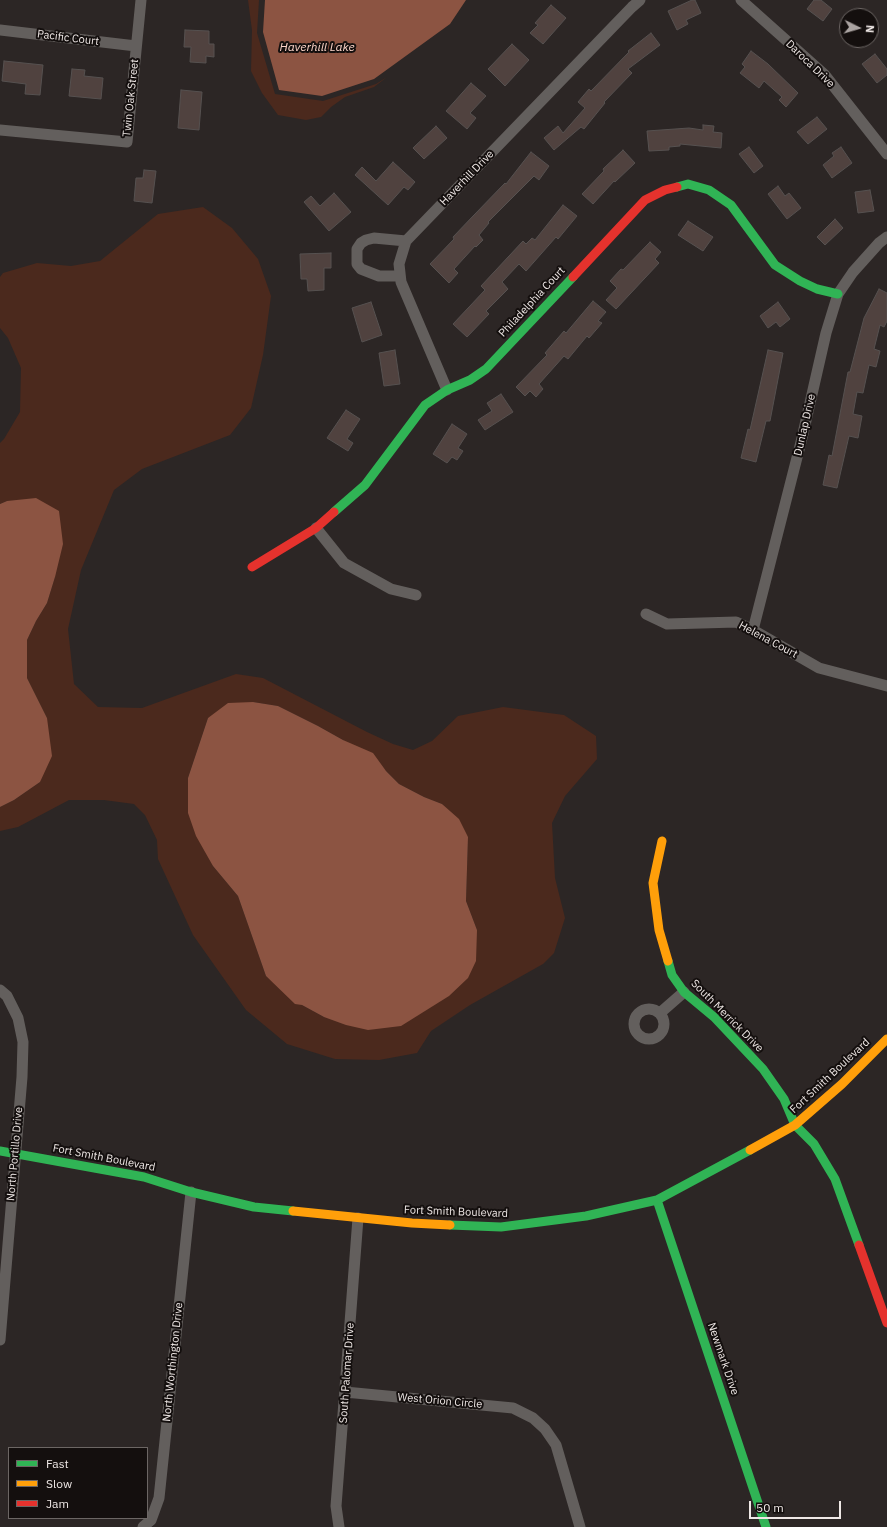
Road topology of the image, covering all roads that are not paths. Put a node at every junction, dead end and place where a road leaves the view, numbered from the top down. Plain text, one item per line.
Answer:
1 (141, 0) edge
2 (640, 0) edge
3 (741, 0) edge
4 (0, 30) edge
5 (136, 46) junction
6 (0, 130) edge
7 (887, 154) edge
8 (887, 237) edge
9 (406, 241) junction
10 (400, 276) junction
11 (838, 294) junction
12 (447, 390) junction
13 (316, 528) junction
14 (252, 566) dead end
15 (416, 595) dead end
16 (646, 614) dead end
17 (753, 630) junction
18 (887, 686) edge
19 (662, 841) dead end
20 (684, 992) junction
21 (4, 993) edge
22 (660, 1013) dead end
23 (887, 1039) edge
24 (795, 1125) junction
25 (0, 1151) edge
26 (15, 1154) junction
27 (191, 1192) junction
28 (657, 1200) junction
29 (358, 1218) junction
30 (887, 1323) edge
31 (0, 1340) edge
32 (345, 1392) junction
33 (143, 1527) edge
34 (338, 1527) edge
35 (580, 1527) edge
36 (766, 1527) edge

1 - 5 street, Twin Oak Street
2 - 9 street, Haverhill Drive
3 - 7 street, Daroca Drive
4 - 5 street, Pacific Court
5 - 6 street, Twin Oak Street
8 - 11 street, Dunlap Drive
9 - 10 street, Haverhill Drive
9 - 10 street
10 - 12 street, Haverhill Drive
11 - 12 street, Philadelphia Court
11 - 17 street, Dunlap Drive
12 - 13 street, Philadelphia Court
13 - 14 street, Philadelphia Court
13 - 15 street
16 - 17 street, Helena Court
17 - 18 street, Helena Court
19 - 20 street, South Merrick Drive
20 - 22 street
20 - 24 street, South Merrick Drive
21 - 26 street, North Portillo Drive
23 - 24 street, Fort Smith Boulevard
24 - 28 street, Fort Smith Boulevard
24 - 30 street, South Merrick Drive
25 - 26 street, Fort Smith Boulevard
26 - 27 street, Fort Smith Boulevard
26 - 31 street, North Portillo Drive
27 - 29 street, Fort Smith Boulevard
27 - 33 street, North Worthington Drive
28 - 29 street, Fort Smith Boulevard
28 - 36 street, Newmark Drive
29 - 32 street, South Palomar Drive
32 - 34 street, South Palomar Drive
32 - 35 street, West Orion Circle

